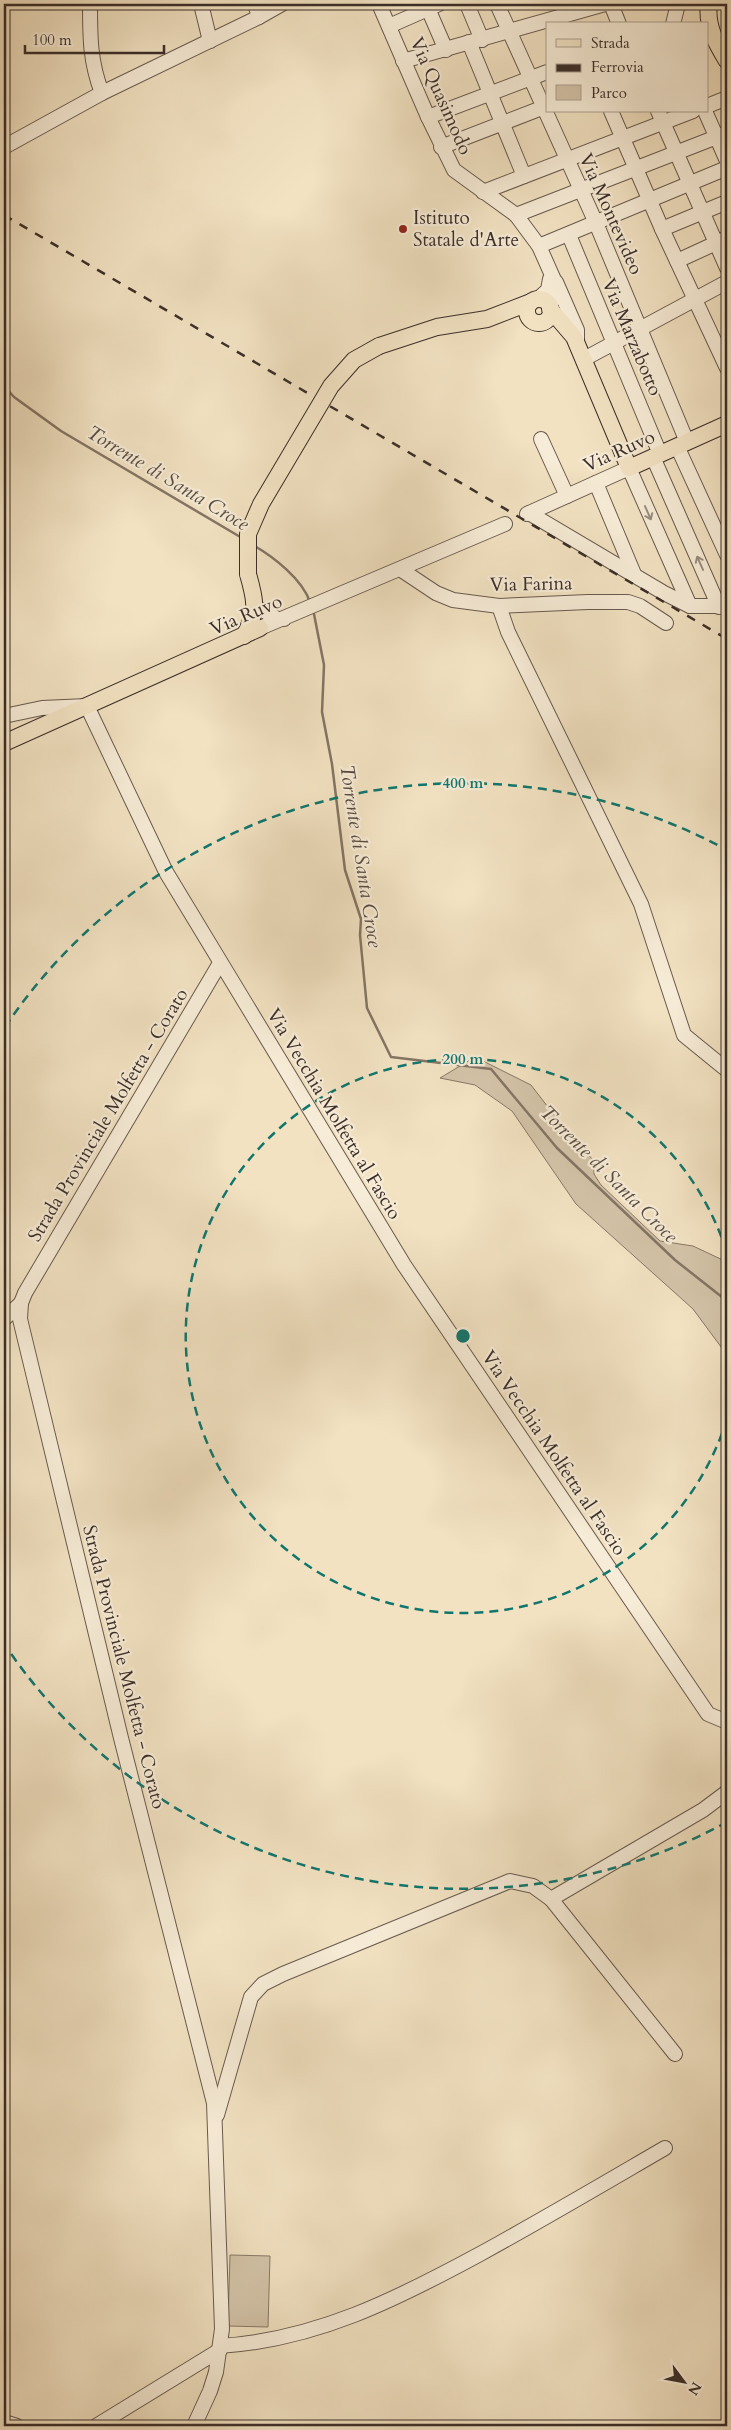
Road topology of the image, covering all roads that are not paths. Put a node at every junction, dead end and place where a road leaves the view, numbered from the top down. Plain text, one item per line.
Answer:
1 (90, 4) edge
2 (201, 4) edge
3 (282, 4) edge
4 (380, 4) edge
5 (466, 4) edge
6 (497, 4) edge
7 (605, 4) edge
8 (611, 4) edge
9 (678, 4) edge
10 (709, 4) edge
11 (720, 4) edge
12 (431, 5) edge
13 (257, 10) edge
14 (568, 14) edge
15 (618, 22) edge
16 (674, 22) edge
17 (389, 26) junction
18 (509, 31) junction
19 (210, 41) junction
20 (476, 41) junction
21 (717, 42) edge
22 (446, 50) junction
23 (403, 61) junction
24 (727, 62) edge
25 (546, 72) edge
26 (531, 78) junction
27 (102, 93) junction
28 (491, 93) junction
29 (727, 98) edge
30 (708, 106) edge
31 (545, 107) edge
32 (547, 112) edge
33 (611, 112) edge
34 (688, 112) edge
35 (706, 112) edge
36 (428, 117) junction
37 (661, 117) edge
38 (503, 123) junction
39 (722, 135) edge
40 (623, 138) junction
41 (4, 147) edge
42 (441, 147) junction
43 (677, 153) junction
44 (567, 160) junction
45 (727, 161) edge
46 (637, 168) junction
47 (727, 168) edge
48 (524, 176) junction
49 (689, 184) junction
50 (581, 190) junction
51 (483, 192) junction
52 (649, 201) junction
53 (727, 202) edge
54 (702, 212) junction
55 (516, 215) junction
56 (596, 223) junction
57 (662, 229) junction
58 (569, 235) junction
59 (722, 240) edge
60 (539, 246) junction
61 (677, 261) junction
62 (727, 268) edge
63 (552, 274) junction
64 (727, 282) edge
65 (696, 300) junction
66 (542, 304) junction
67 (487, 319) junction
68 (537, 322) junction
69 (641, 329) junction
70 (722, 338) edge
71 (614, 344) junction
72 (578, 347) junction
73 (727, 368) edge
74 (727, 424) edge
75 (541, 439) dead end
76 (682, 444) junction
77 (657, 456) junction
78 (628, 468) junction
79 (596, 483) junction
80 (567, 496) junction
81 (505, 524) dead end
82 (727, 555) edge
83 (400, 569) junction
84 (634, 574) junction
85 (499, 606) junction
86 (690, 606) junction
87 (723, 606) edge
88 (259, 618) junction
89 (666, 623) dead end
90 (87, 706) junction
91 (4, 716) edge
92 (4, 743) edge
93 (220, 963) junction
94 (727, 1070) edge
95 (21, 1303) junction
96 (4, 1319) edge
97 (727, 1722) edge
98 (727, 1792) edge
99 (551, 1899) junction
100 (675, 2054) dead end
101 (215, 2120) junction
102 (664, 2148) dead end
103 (220, 2348) junction
104 (4, 2422) edge
105 (16, 2426) edge
106 (96, 2426) edge
107 (194, 2426) edge

1 - 27 street
2 - 19 street
3 - 13 street
4 - 17 street, Via Quasimodo
5 - 20 street
6 - 18 street, Via Montevideo
7 - 14 street
8 - 15 street
9 - 16 street
10 - 21 main road
11 - 21 main road
12 - 17 street
12 - 22 street
13 - 19 street
14 - 18 street
17 - 23 street, Via Quasimodo
18 - 20 street
18 - 26 street, Via Montevideo
19 - 27 street
20 - 22 street
20 - 28 street
21 - 24 main road
22 - 23 street
23 - 36 street, Via Quasimodo
25 - 26 street
26 - 28 street
26 - 31 street, Via Montevideo
27 - 41 street
28 - 36 street
28 - 38 street
29 - 30 street
31 - 38 street
32 - 44 street, Via Montevideo
33 - 40 street
34 - 37 street
35 - 39 street
36 - 42 street, Via Quasimodo
37 - 40 street
37 - 43 street
38 - 42 street
38 - 48 street
39 - 43 street
39 - 45 street
40 - 44 street
40 - 46 street
42 - 51 street, Via Quasimodo
43 - 46 street
43 - 49 street
44 - 48 street
44 - 50 street, Via Montevideo
46 - 50 street
46 - 52 street
47 - 49 street
48 - 51 street
49 - 52 street
49 - 54 street
50 - 55 street
50 - 56 street, Via Montevideo
51 - 55 street, Via Quasimodo
52 - 56 street
52 - 57 street
53 - 54 street
54 - 57 street
54 - 59 street
55 - 60 street, Via Quasimodo
56 - 58 street
56 - 69 street, Via Montevideo
57 - 61 street
58 - 60 street
58 - 71 street, Via Marzabotto
59 - 61 street
59 - 62 street
60 - 63 street, Via Quasimodo
61 - 65 street
63 - 66 street
63 - 72 street, Via Quasimodo
64 - 65 street
65 - 69 street
65 - 70 street
66 - 67 main road
66 - 68 main road
66 - 72 main road
67 - 68 main road
67 - 88 main road, bridge
68 - 72 main road
69 - 71 street
69 - 76 street, Via Montevideo
70 - 73 street
71 - 72 street
71 - 77 street, Via Marzabotto
72 - 78 main road
74 - 76 main road, Via Ruvo
75 - 80 street
76 - 77 main road, Via Ruvo
76 - 82 street, Via Montevideo
77 - 78 main road, Via Ruvo
87 -> 77 street, Via Marzabotto
78 - 79 street, Via Ruvo
78 -> 86 street
79 - 80 street, Via Ruvo
79 - 84 street
80 - 84 street, Via Ruvo
81 - 83 street, Via Ruvo
83 - 85 street, Via Farina
83 - 88 street, Via Ruvo
84 - 86 street
85 - 89 street, Via Farina
85 - 94 street
86 - 87 street
88 - 90 main road, Via Ruvo
90 - 91 street
90 - 92 main road, Via Ruvo
90 - 93 street, Via Vecchia Molfetta al Fascio
93 - 95 street, Strada Provinciale Molfetta - Corato
93 - 97 street, Via Vecchia Molfetta al Fascio
95 - 96 street
95 - 101 street, Strada Provinciale Molfetta - Corato
98 - 99 street
99 - 100 street
99 - 101 street
101 - 103 street, Strada Provinciale Molfetta - Corato
102 - 103 street
103 - 106 street
103 - 107 street, Strada Provinciale Molfetta - Corato
104 - 105 street

